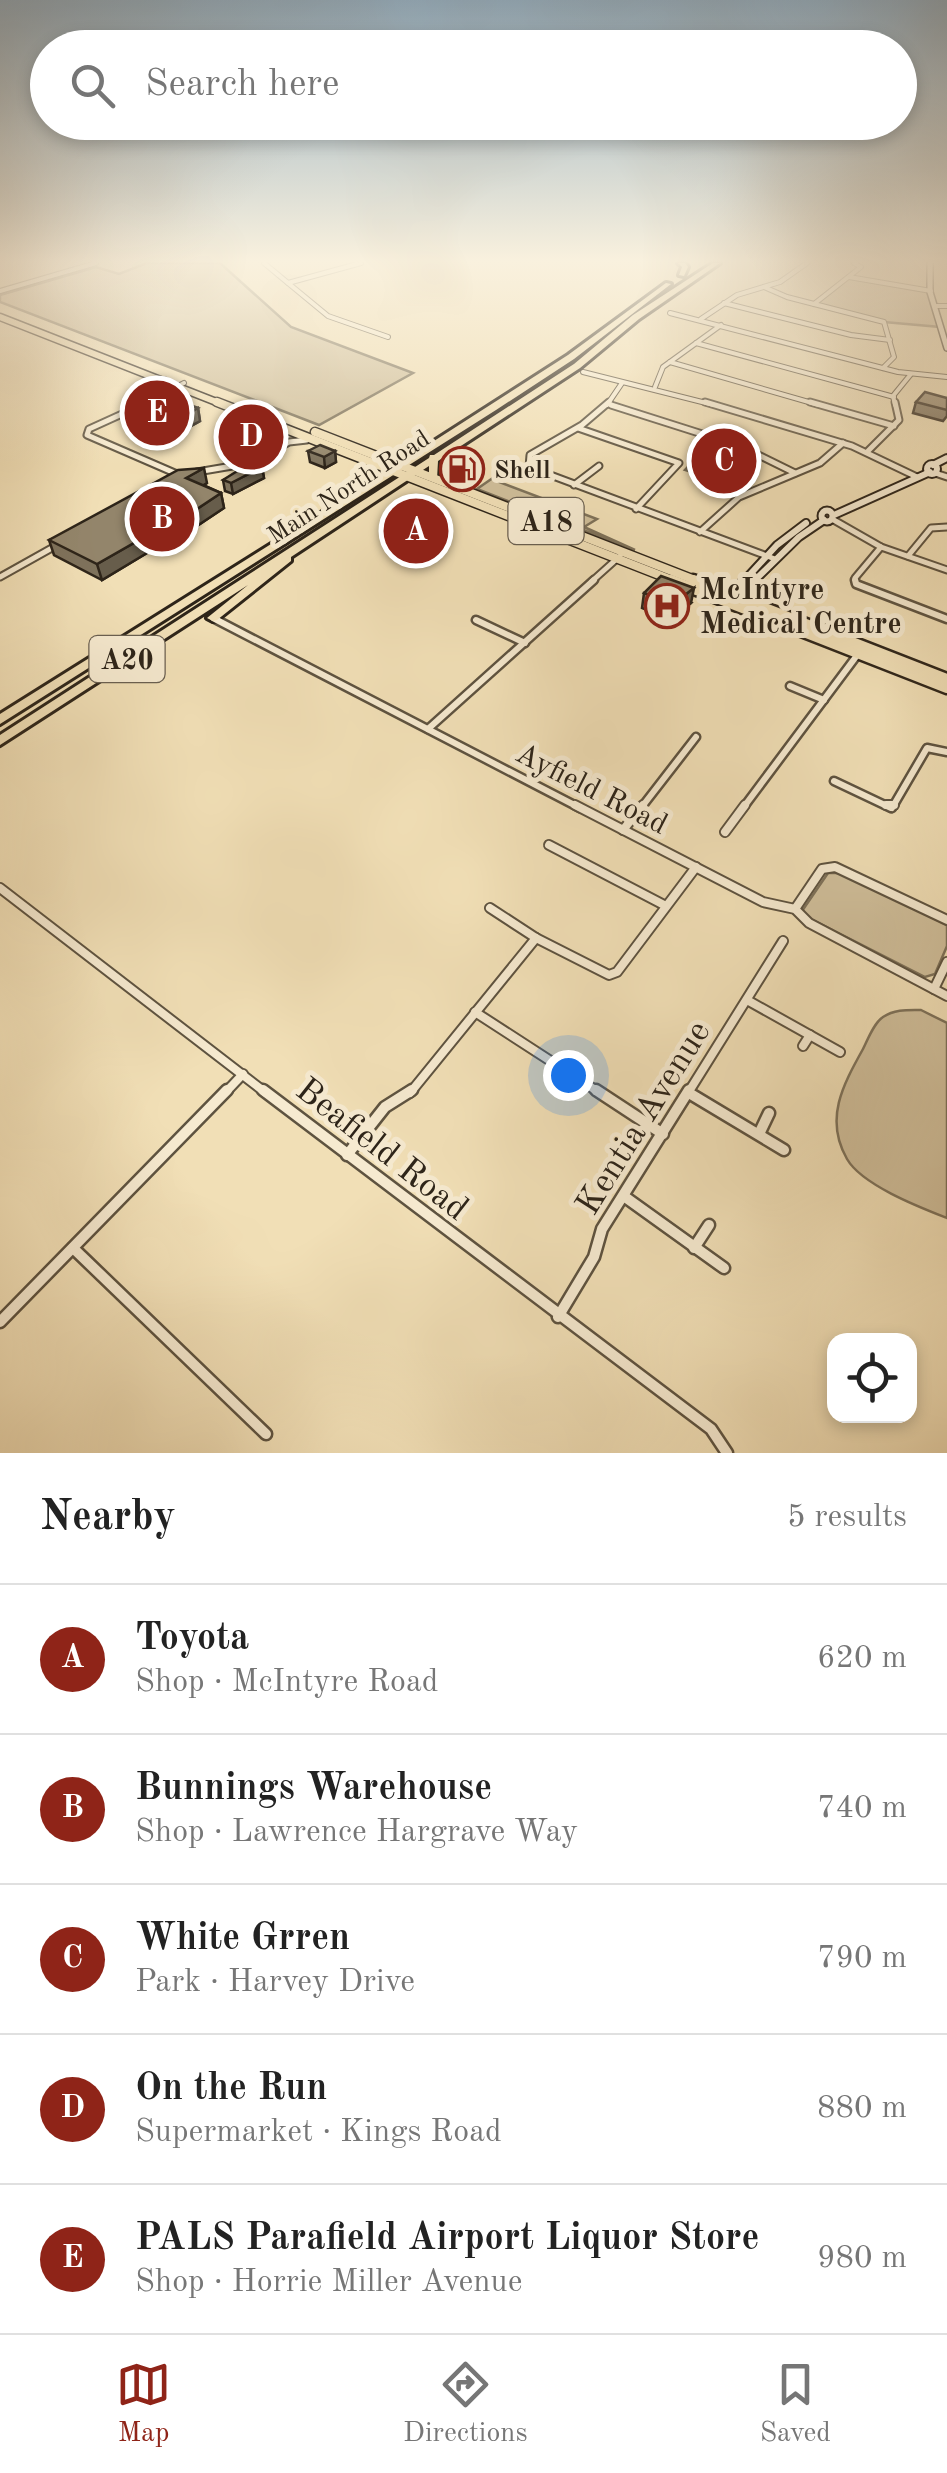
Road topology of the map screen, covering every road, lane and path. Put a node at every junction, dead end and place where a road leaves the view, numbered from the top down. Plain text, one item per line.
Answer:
1 (42, 331) edge
2 (43, 331) edge
3 (372, 331) edge
4 (606, 331) edge
5 (620, 331) edge
6 (713, 331) edge
7 (743, 331) edge
8 (830, 331) edge
9 (886, 331) edge
10 (388, 336) dead end
11 (890, 340) junction
12 (696, 343) junction
13 (670, 362) junction
14 (883, 368) junction
15 (583, 372) dead end
16 (910, 374) junction
17 (947, 378) edge
18 (164, 380) junction
19 (622, 383) junction
20 (180, 385) junction
21 (655, 387) junction
22 (168, 392) junction
23 (204, 396) junction
24 (894, 397) junction
25 (148, 399) junction
26 (610, 404) junction
27 (124, 412) junction
28 (894, 426) junction
29 (577, 428) junction
30 (319, 440) junction
31 (843, 443) junction
32 (867, 452) junction
33 (433, 458) junction
34 (375, 462) junction
35 (599, 466) dead end
36 (939, 469) edge
37 (405, 470) junction
38 (795, 473) junction
39 (914, 476) junction
40 (434, 477) junction
41 (573, 486) junction
42 (354, 496) junction
43 (496, 501) junction
44 (636, 509) junction
45 (508, 514) junction
46 (828, 517) junction
47 (947, 527) edge
48 (700, 532) junction
49 (68, 539) edge
50 (307, 540) junction
51 (882, 546) junction
52 (622, 555) junction
53 (908, 556) junction
54 (771, 557) junction
55 (947, 570) edge
56 (0, 576) edge
57 (733, 598) junction
58 (213, 618) joint
59 (476, 620) dead end
60 (947, 620) edge
61 (525, 642) junction
62 (862, 648) junction
63 (947, 679) edge
64 (790, 686) dead end
65 (947, 688) edge
66 (824, 700) junction
67 (0, 720) edge
68 (428, 729) junction
69 (696, 737) dead end
70 (0, 742) edge
71 (947, 752) edge
72 (834, 781) dead end
73 (624, 830) junction
74 (725, 832) dead end
75 (550, 845) dead end
76 (696, 867) junction
77 (0, 888) edge
78 (666, 906) junction
79 (490, 908) dead end
80 (794, 908) junction
81 (947, 920) edge
82 (536, 938) junction
83 (784, 941) dead end
84 (947, 962) edge
85 (934, 990) junction
86 (947, 996) edge
87 (747, 1000) junction
88 (475, 1012) junction
89 (810, 1035) junction
90 (803, 1046) dead end
91 (840, 1052) dead end
92 (242, 1074) junction
93 (690, 1093) junction
94 (769, 1113) dead end
95 (662, 1134) junction
96 (758, 1134) junction
97 (784, 1150) dead end
98 (348, 1155) junction
99 (624, 1197) junction
100 (709, 1225) dead end
101 (72, 1248) junction
102 (694, 1248) junction
103 (724, 1268) dead end
104 (558, 1317) junction
105 (0, 1322) edge
106 (266, 1434) dead end
107 (727, 1453) edge

1 - 18 main road, A18
2 - 20 main road, A18
3 - 10 street
4 - 37 highway, Main North Road / A20
5 - 33 highway, Main North Road / A20
6 - 12 street
7 - 14 street
8 - 11 street
9 - 11 street
11 - 14 street
12 - 13 street
12 - 24 street
13 - 21 street
13 - 28 street
14 - 16 street
15 - 19 street
16 - 17 street
16 - 24 street
18 - 20 main road, A18
18 - 25 main road
19 - 21 street
19 - 26 street
20 - 22 street
20 - 23 main road, A18
20 - 25 street
20 - 37 main road, A18
21 - 31 street
22 - 23 main road
22 - 27 street
23 - 30 main road, A18
24 - 28 street
25 - 27 street
26 - 29 street
26 - 38 street
27 - 30 street
28 - 32 street
29 - 41 street
29 - 44 street
30 - 34 main road, A18
31 - 32 street
31 - 38 street
32 - 39 street
33 - 37 highway, Main North Road / A20
33 - 40 highway
34 - 37 main road, A18
34 - 42 highway
35 - 41 street
36 - 39 street
37 - 40 main road, A18
37 - 42 highway, Main North Road / A20
37 - 45 main road, A18
37 - 50 highway, Main North Road / A20
38 - 48 street
39 - 46 street
40 - 43 main road, A18
41 - 44 street
42 - 67 highway, Main North Road / A20
43 - 45 main road
43 - 52 main road, A18
44 - 48 street
45 - 52 main road, A18
46 - 51 street
46 - 54 street
47 - 53 street
48 - 54 street
49 - 56 street
50 - 58 highway
50 - 70 highway, Main North Road / A20
51 - 53 street
51 - 60 street
52 - 57 main road, A18
52 - 61 street
53 - 55 street
54 - 57 street
57 - 62 main road, A18
58 - 68 street, Ayfield Road
59 - 61 street
61 - 68 street
62 - 63 main road, A18
62 - 65 main road, A18
62 - 66 street
64 - 66 street
66 - 74 street
68 - 73 street, Ayfield Road
69 - 73 street
71 - 72 street
73 - 76 street, Ayfield Road
75 - 78 street
76 - 78 street
76 - 80 street, Ayfield Road
77 - 92 street, Beafield Road
78 - 82 street
79 - 82 street
80 - 81 street
80 - 85 street, Ayfield Road
82 - 88 street
83 - 87 street, Kentia Avenue
84 - 85 street
85 - 86 street, Ayfield Road
87 - 89 street
87 - 93 street, Kentia Avenue
88 - 95 street
88 - 98 street
89 - 90 street
89 - 91 street
92 - 98 street, Beafield Road
92 - 101 street
93 - 95 street, Kentia Avenue
93 - 96 street
94 - 96 street
95 - 99 street, Kentia Avenue
96 - 97 street
98 - 104 street, Beafield Road
99 - 102 street
99 - 104 street, Kentia Avenue
100 - 102 street
101 - 105 street
101 - 106 street
102 - 103 street
104 - 107 street, Beafield Road

